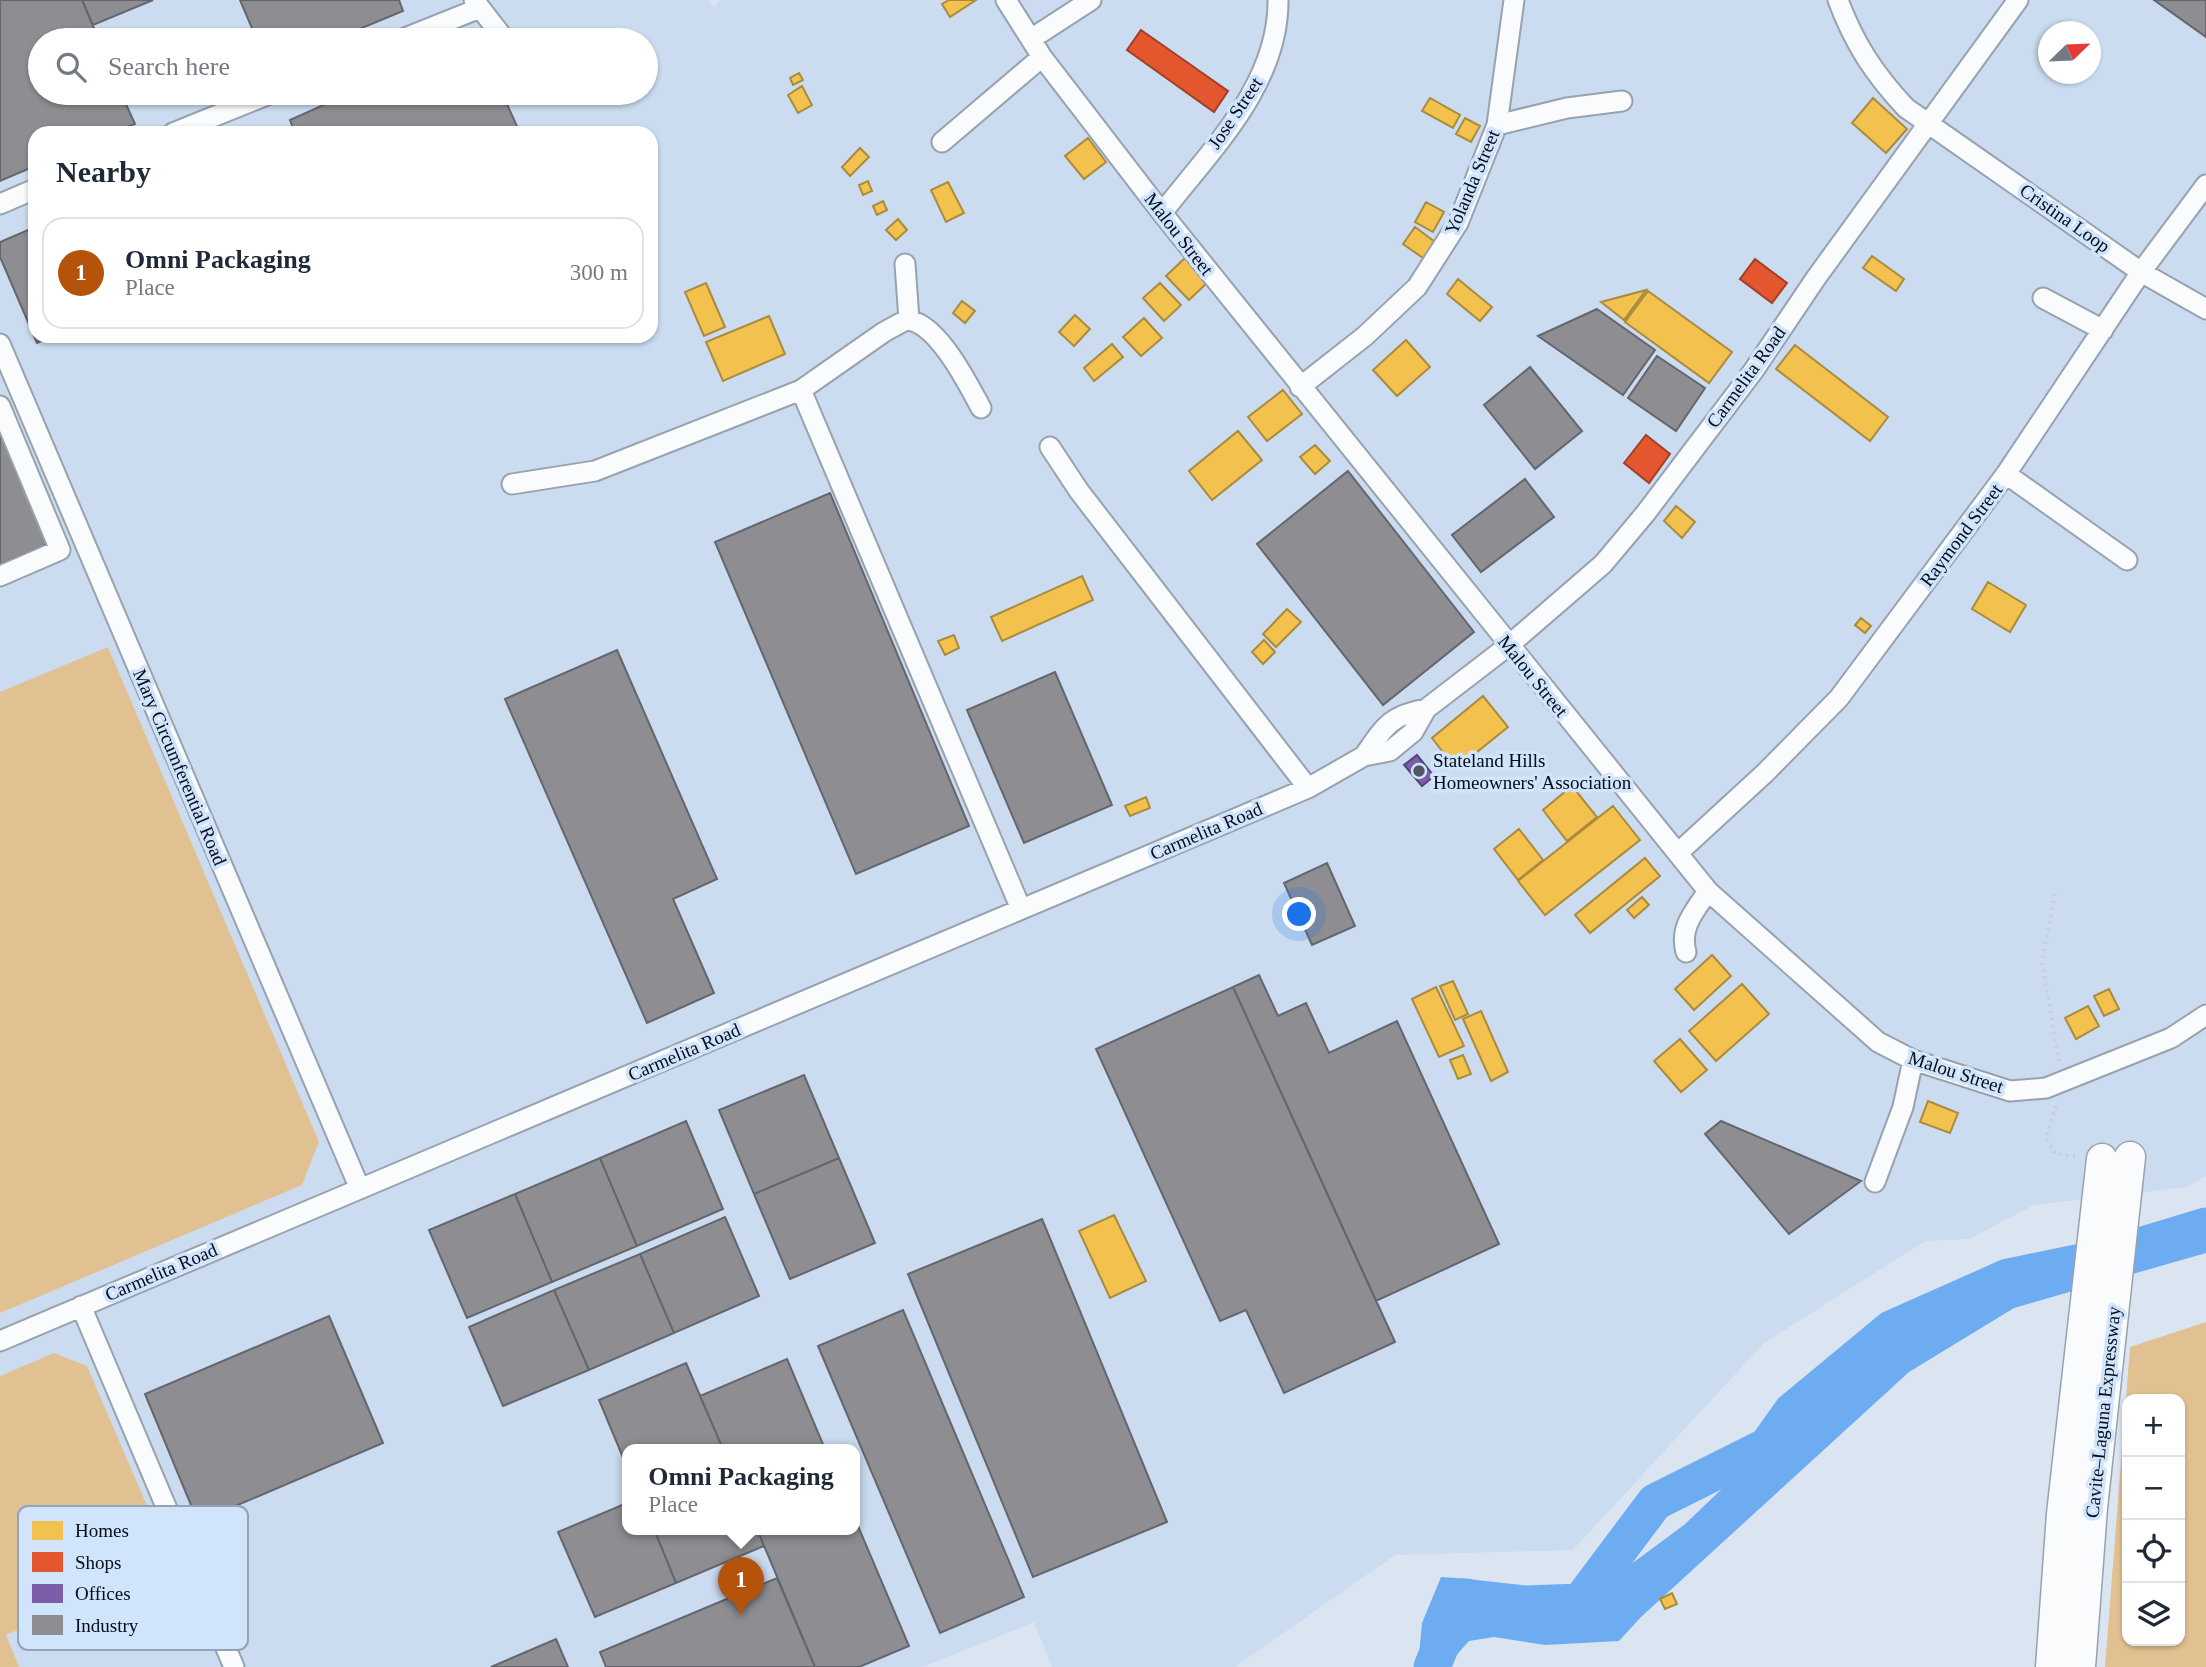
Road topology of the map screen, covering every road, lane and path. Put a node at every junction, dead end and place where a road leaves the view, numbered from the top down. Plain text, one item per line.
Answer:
1 (1006, 0) edge
2 (1091, 0) edge
3 (1278, 0) edge
4 (1514, 0) edge
5 (1838, 0) edge
6 (2018, 0) edge
7 (477, 4) edge
8 (426, 28) edge
9 (496, 28) edge
10 (1031, 39) junction
11 (1042, 57) junction
12 (1622, 101) dead end
13 (242, 105) edge
14 (1928, 123) junction
15 (1497, 125) junction
16 (190, 126) edge
17 (942, 142) dead end
18 (2206, 185) edge
19 (28, 192) edge
20 (0, 204) edge
21 (1162, 213) junction
22 (905, 264) dead end
23 (2141, 272) junction
24 (2043, 298) dead end
25 (2206, 309) edge
26 (909, 320) junction
27 (2103, 330) junction
28 (0, 344) edge
29 (1300, 387) junction
30 (801, 390) junction
31 (0, 406) edge
32 (981, 408) dead end
33 (1050, 447) dead end
34 (2006, 474) junction
35 (512, 484) dead end
36 (2127, 560) dead end
37 (0, 576) edge
38 (1508, 646) junction
39 (1308, 788) junction
40 (1678, 853) junction
41 (1708, 891) junction
42 (2055, 894) dead end
43 (1021, 909) junction
44 (1686, 952) dead end
45 (2206, 1015) edge
46 (1913, 1060) junction
47 (2064, 1080) junction
48 (2116, 1158) junction
49 (1875, 1182) dead end
50 (360, 1189) junction
51 (81, 1306) junction
52 (0, 1340) edge
53 (166, 1506) edge
54 (227, 1650) edge
55 (234, 1667) edge
56 (2051, 1667) edge
57 (2080, 1667) edge

1 - 10 street, Malou Street
2 - 10 street
3 - 21 street, Jose Street
4 - 15 street, Yolanda Street
5 - 14 street, Cristina Loop
6 - 14 street, Carmelita Road
7 - 8 street
7 - 9 street
10 - 11 street, Malou Street
11 - 17 street
11 - 21 street, Malou Street
12 - 15 street
13 - 16 street
14 - 23 street, Cristina Loop
14 - 38 street, Carmelita Road
15 - 29 street, Yolanda Street
18 - 23 street, Raymond Street
19 - 20 street
21 - 29 street, Malou Street
22 - 26 street
23 - 25 street, Cristina Loop
23 - 27 street, Raymond Street
24 - 27 street
26 - 30 street
26 - 32 street
27 - 34 street, Raymond Street
28 - 50 street, Mary Circumferential Road
29 - 38 street, Malou Street
30 - 35 street
30 - 43 street
31 - 37 street
33 - 39 street
34 - 36 street
34 - 40 street, Raymond Street
38 - 39 street, Carmelita Road
38 - 40 street, Malou Street
39 - 43 street, Carmelita Road
40 - 41 street, Malou Street
41 - 44 street
41 - 46 street, Malou Street
42 - 47 path
43 - 50 street, Carmelita Road
45 - 47 street, Malou Street
46 - 47 street, Malou Street
46 - 49 street
47 - 48 path
48 - 56 highway, Cavite–Laguna Expressway
48 - 57 highway, Cavite–Laguna Expressway
50 - 51 street, Carmelita Road
51 - 52 street, Carmelita Road
51 - 53 street
54 - 55 street

